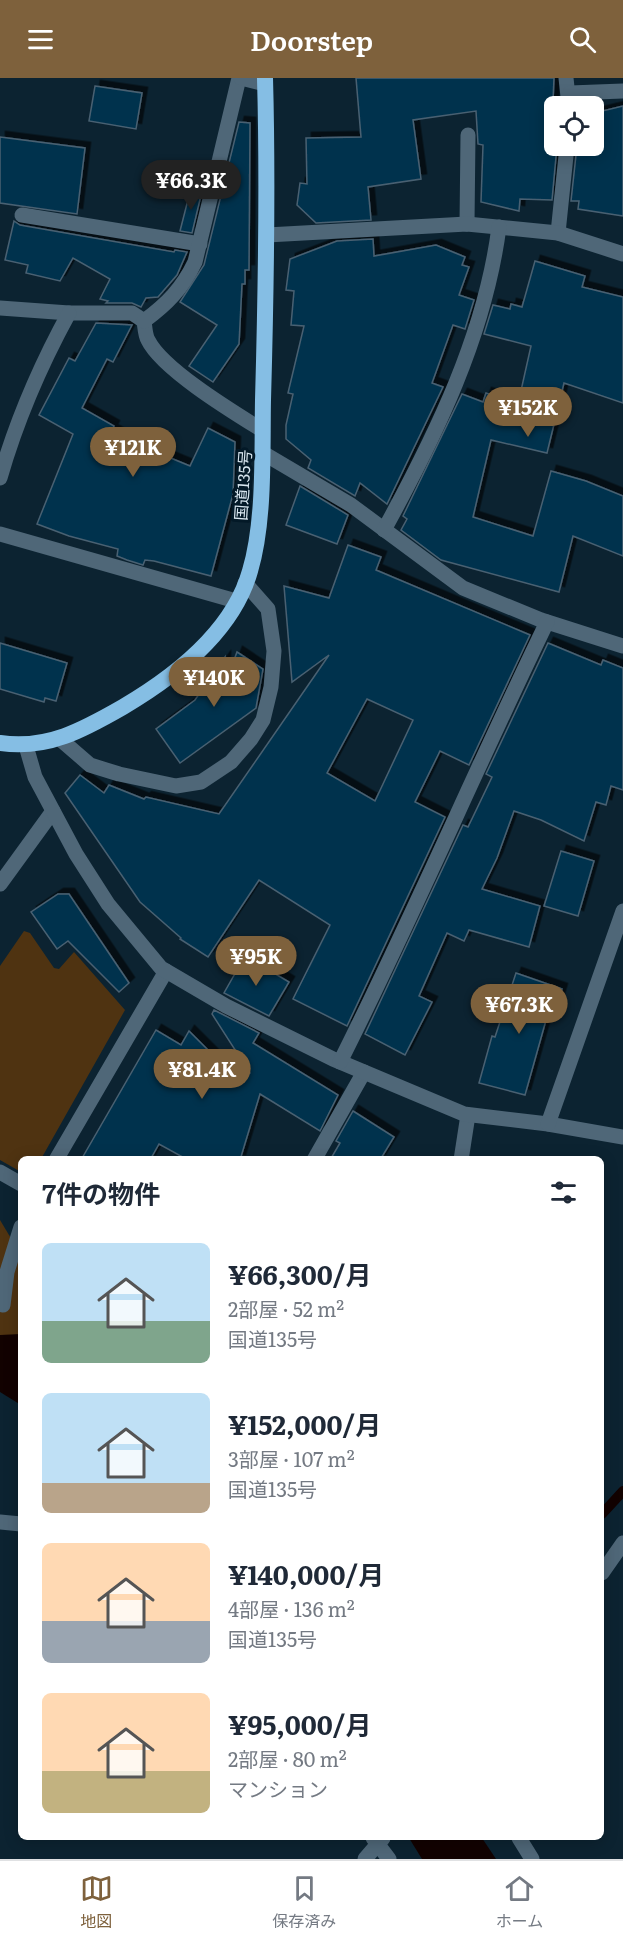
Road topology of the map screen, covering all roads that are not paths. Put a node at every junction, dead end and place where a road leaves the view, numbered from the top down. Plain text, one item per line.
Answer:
1 (240, 78) edge
2 (265, 81) edge
3 (623, 91) edge
4 (568, 92) edge
5 (468, 135) dead end
6 (566, 156) edge
7 (22, 215) dead end
8 (467, 224) junction
9 (499, 226) junction
10 (558, 233) junction
11 (267, 235) junction
12 (200, 244) junction
13 (623, 254) edge
14 (0, 308) edge
15 (69, 313) junction
16 (144, 321) junction
17 (262, 430) junction
18 (263, 453) junction
19 (0, 478) edge
20 (384, 530) junction
21 (0, 534) edge
22 (245, 583) junction
23 (236, 601) junction
24 (548, 622) junction
25 (623, 646) edge
26 (60, 739) junction
27 (0, 743) edge
28 (26, 746) junction
29 (53, 811) junction
30 (0, 884) edge
31 (623, 911) edge
32 (166, 970) junction
33 (340, 1062) junction
34 (364, 1072) junction
35 (468, 1115) junction
36 (548, 1124) junction
37 (623, 1137) edge
38 (58, 1156) edge
39 (316, 1156) edge
40 (462, 1156) edge
41 (0, 1172) edge
42 (18, 1182) edge
43 (18, 1237) edge
44 (3, 1305) dead end
45 (0, 1522) edge
46 (18, 1524) edge
47 (623, 1543) edge
48 (604, 1570) edge
49 (378, 1840) edge
50 (520, 1840) edge
51 (365, 1859) edge
52 (389, 1859) edge
53 (532, 1859) edge

1 - 2 street
1 - 12 street
2 - 11 highway, 国道135号
3 - 4 street
5 - 8 street
6 - 10 street
7 - 12 street
8 - 9 street
8 - 11 street
9 - 10 street
9 - 20 street
10 - 13 street
11 - 17 highway, 国道135号
12 - 16 street
14 - 15 street
15 - 16 street
15 - 19 street
16 - 17 street
17 - 18 highway, 国道135号
18 - 20 street
18 - 22 highway, 国道135号
20 - 24 street
21 - 23 street
22 - 23 highway, 国道135号
22 - 26 street
23 - 26 highway, 国道135号
24 - 25 street
24 - 33 street
26 - 28 highway, 国道135号
27 - 28 highway, 国道135号
28 - 29 street
29 - 30 street
29 - 32 street
31 - 36 street
32 - 33 street
32 - 38 street
33 - 34 street
34 - 35 street
34 - 39 street
35 - 36 street
35 - 40 street
36 - 37 street
41 - 42 street
43 - 44 street
45 - 46 street
47 - 48 street
49 - 51 street
49 - 52 street
50 - 53 street

